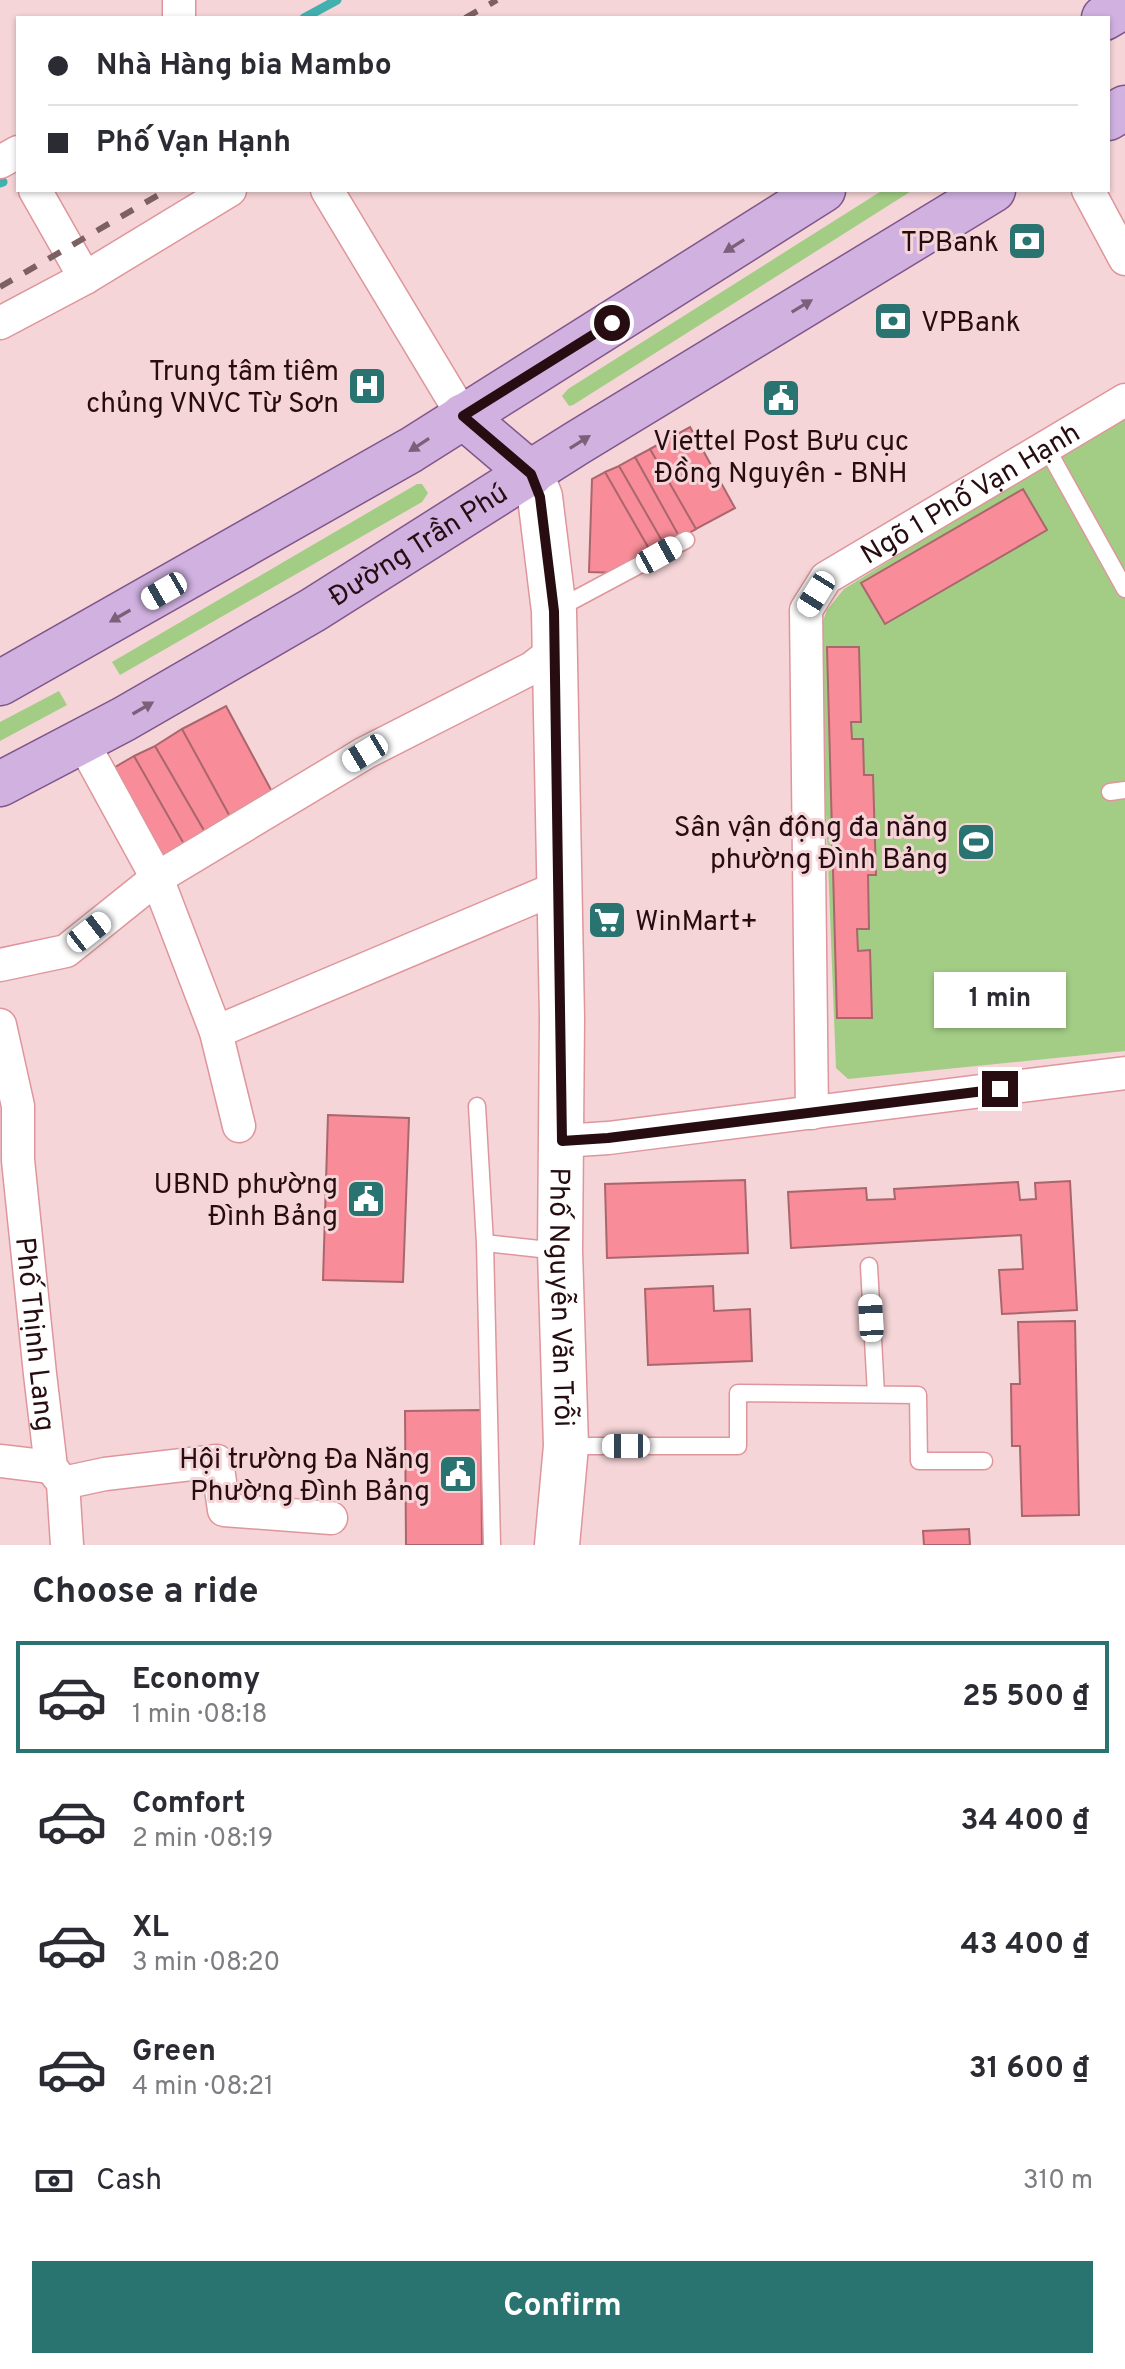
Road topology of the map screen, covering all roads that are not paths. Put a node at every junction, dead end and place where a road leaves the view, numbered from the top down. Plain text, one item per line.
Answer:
1 (1125, 6) edge
2 (1108, 16) edge
3 (36, 192) edge
4 (227, 192) edge
5 (328, 192) edge
6 (820, 192) edge
7 (990, 192) edge
8 (1089, 192) edge
9 (1125, 259) edge
10 (85, 278) junction
11 (0, 323) edge
12 (1125, 400) edge
13 (463, 416) junction
14 (1046, 447) junction
15 (531, 474) junction
16 (686, 540) dead end
17 (1125, 589) edge
18 (554, 630) junction
19 (0, 683) edge
20 (82, 741) junction
21 (0, 784) edge
22 (157, 878) junction
23 (559, 887) junction
24 (0, 965) edge
25 (0, 1025) edge
26 (216, 1032) junction
27 (1125, 1073) edge
28 (477, 1106) dead end
29 (812, 1113) junction
30 (239, 1126) dead end
31 (562, 1141) junction
32 (9, 1162) edge
33 (485, 1243) junction
34 (560, 1251) junction
35 (869, 1266) dead end
36 (876, 1394) junction
37 (566, 1446) junction
38 (0, 1461) edge
39 (984, 1461) dead end
40 (57, 1475) junction
41 (331, 1518) dead end
42 (67, 1545) edge
43 (492, 1545) edge
44 (557, 1545) edge

1 - 2 main road
3 - 10 street
4 - 10 street
5 - 13 street
6 -> 13 main road
15 -> 7 main road, Đường Trần Phú
8 - 9 street
10 - 11 street
12 - 14 street, Ngõ 1 Phố Vạn Hạnh
13 - 15 main road
13 -> 19 main road
14 - 17 lane
14 - 29 street, Ngõ 1 Phố Vạn Hạnh
15 - 18 main road, Phố Nguyễn Văn Trỗi
20 -> 15 main road, Đường Trần Phú
16 - 18 lane
18 - 22 street
18 - 23 main road, Phố Nguyễn Văn Trỗi
20 - 21 main road, Đường Trần Phú
20 - 22 street
22 - 24 street
22 - 26 street
23 - 26 street
23 - 31 main road, Phố Nguyễn Văn Trỗi
25 - 32 street, Phố Thịnh Lang
26 - 30 street
27 - 29 street
28 - 33 lane
29 - 31 street
31 - 34 main road, Phố Nguyễn Văn Trỗi
32 - 40 street, Phố Thịnh Lang
33 - 34 lane
33 - 43 lane
34 - 37 main road, Phố Nguyễn Văn Trỗi
35 - 36 lane
36 - 37 lane
36 - 39 lane
37 - 44 main road, Phố Nguyễn Văn Trỗi
38 - 40 street
40 - 41 street
40 - 42 street, Phố Thịnh Lang

